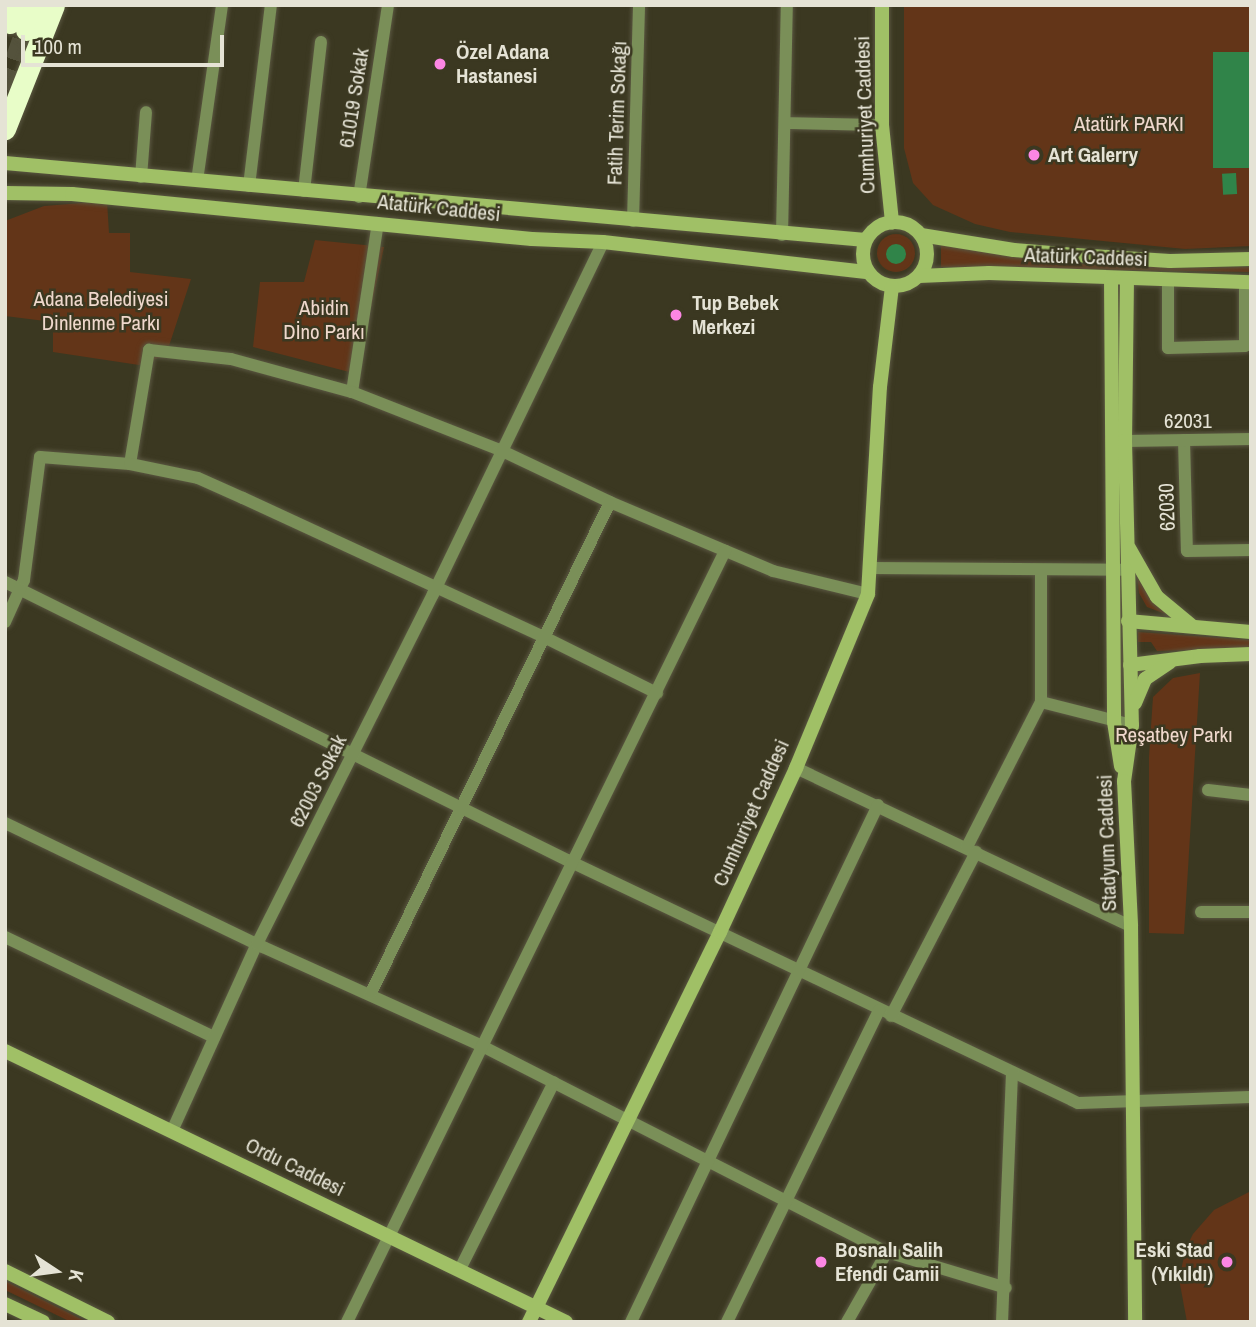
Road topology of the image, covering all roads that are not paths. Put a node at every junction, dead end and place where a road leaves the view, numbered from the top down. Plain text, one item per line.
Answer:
1 (35, 5) edge
2 (54, 5) edge
3 (222, 5) edge
4 (271, 5) edge
5 (388, 5) edge
6 (639, 5) edge
7 (787, 5) edge
8 (882, 5) edge
9 (18, 20) tunnel mouth
10 (321, 42) dead end
11 (12, 98) edge
12 (146, 112) dead end
13 (786, 123) junction
14 (882, 125) junction
15 (5, 129) edge
16 (5, 163) edge
17 (141, 177) junction
18 (197, 181) junction
19 (248, 186) junction
20 (304, 191) junction
21 (5, 193) edge
22 (359, 197) junction
23 (633, 221) junction
24 (892, 222) junction
25 (378, 223) junction
26 (782, 235) junction
27 (921, 235) junction
28 (866, 240) junction
29 (603, 242) junction
30 (1251, 259) edge
31 (867, 272) junction
32 (919, 276) junction
33 (1111, 279) junction
34 (1127, 279) junction
35 (1168, 281) junction
36 (1248, 282) edge
37 (892, 287) junction
38 (352, 392) junction
39 (1251, 439) edge
40 (1125, 440) junction
41 (1184, 440) junction
42 (500, 450) junction
43 (130, 464) junction
44 (610, 502) junction
45 (1127, 545) junction
46 (725, 551) junction
47 (1251, 551) edge
48 (870, 568) junction
49 (1041, 570) junction
50 (1120, 570) junction
51 (5, 582) edge
52 (436, 587) junction
53 (21, 590) junction
54 (868, 594) junction
55 (1128, 621) junction
56 (5, 622) edge
57 (1193, 627) junction
58 (1251, 632) edge
59 (546, 638) junction
60 (1251, 654) edge
61 (1176, 659) junction
62 (1130, 665) junction
63 (657, 693) junction
64 (1041, 702) junction
65 (1114, 722) junction
66 (1132, 725) junction
67 (353, 754) junction
68 (796, 768) junction
69 (1124, 781) junction
70 (1208, 790) dead end
71 (1251, 795) edge
72 (878, 805) junction
73 (464, 808) junction
74 (5, 822) edge
75 (972, 849) junction
76 (573, 863) junction
77 (1201, 912) dead end
78 (1251, 912) edge
79 (1130, 926) junction
80 (720, 932) junction
81 (5, 937) edge
82 (257, 944) junction
83 (799, 972) junction
84 (372, 993) junction
85 (886, 1013) junction
86 (214, 1037) junction
87 (482, 1046) junction
88 (5, 1051) edge
89 (1012, 1072) junction
90 (554, 1082) junction
91 (1251, 1097) edge
92 (1131, 1099) junction
93 (629, 1120) junction
94 (172, 1131) junction
95 (710, 1160) junction
96 (786, 1202) junction
97 (389, 1235) junction
98 (887, 1252) junction
99 (460, 1269) junction
100 (5, 1271) edge
101 (1006, 1289) junction
102 (5, 1304) edge
103 (536, 1307) junction
104 (43, 1322) edge
105 (108, 1322) edge
106 (347, 1322) edge
107 (529, 1322) edge
108 (566, 1322) edge
109 (631, 1322) edge
110 (727, 1322) edge
111 (846, 1322) edge
112 (1002, 1322) edge
113 (1135, 1322) edge

1 - 9 highway
2 - 11 highway
3 - 18 street
4 - 19 street
5 - 22 street, 61019 Sokak
6 - 23 street, Fatih Terim Sokağı
7 - 13 street
8 - 14 main road, Cumhuriyet Caddesi
10 - 20 street
11 - 15 highway
12 - 17 street
13 - 14 street
13 - 26 street
14 - 24 main road, Cumhuriyet Caddesi
16 - 17 main road, Atatürk Caddesi
17 - 18 main road, Atatürk Caddesi
18 - 19 main road, Atatürk Caddesi
19 - 20 main road, Atatürk Caddesi
20 - 22 main road, Atatürk Caddesi
21 - 25 main road, Atatürk Caddesi
22 - 23 main road, Atatürk Caddesi
23 - 26 main road, Atatürk Caddesi
24 - 27 main road
24 - 28 main road
25 - 29 main road, Atatürk Caddesi
25 - 38 street
26 - 28 main road, Atatürk Caddesi
27 - 30 main road, Atatürk Caddesi
27 - 32 main road
28 - 31 main road
29 - 31 main road, Atatürk Caddesi
29 - 42 street, 62003 Sokak
31 - 37 main road
32 - 33 main road, Atatürk Caddesi
32 - 37 main road
33 - 34 main road, Atatürk Caddesi
33 - 50 main road
34 - 35 main road, Atatürk Caddesi
34 - 40 main road, Stadyum Caddesi
35 - 36 main road, Atatürk Caddesi
35 - 36 street
37 - 48 main road, Cumhuriyet Caddesi
38 - 42 street
38 - 43 street
39 - 41 street, 62031
40 - 41 street, 62031
40 - 45 main road, Stadyum Caddesi
41 - 47 street, 62030
42 - 44 street
42 - 52 street, 62003 Sokak
43 - 52 street
43 - 53 street
44 - 46 street
44 - 59 street
45 - 50 main road, Stadyum Caddesi
45 - 57 main road
46 - 54 street
46 - 63 street
48 - 49 street
48 - 54 main road, Cumhuriyet Caddesi
49 - 50 street
49 - 64 street
50 - 55 main road, Stadyum Caddesi
50 - 65 main road
51 - 53 street
52 - 59 street
52 - 67 street, 62003 Sokak
53 - 56 street
53 - 67 street
54 - 68 main road, Cumhuriyet Caddesi
55 - 57 main road
55 - 62 main road, Stadyum Caddesi
57 - 58 main road
59 - 63 street
59 - 73 street
60 - 61 main road
61 - 62 main road
61 - 66 main road
62 - 66 main road, Stadyum Caddesi
63 - 76 street
64 - 65 street
64 - 75 street
65 - 66 street
65 - 69 main road
66 - 69 main road, Stadyum Caddesi
67 - 73 street
67 - 82 street, 62003 Sokak
68 - 72 street
68 - 80 main road, Cumhuriyet Caddesi
69 - 79 main road, Stadyum Caddesi
70 - 71 street
72 - 75 street
72 - 83 street
73 - 76 street
73 - 84 street
74 - 82 street
75 - 79 street
75 - 85 street
76 - 80 street
76 - 87 street
77 - 78 street
79 - 92 main road, Stadyum Caddesi
80 - 83 street
80 - 93 main road, Cumhuriyet Caddesi
81 - 86 street
82 - 84 street
82 - 86 street, 62003 Sokak
83 - 85 street
83 - 95 street
84 - 87 street
85 - 89 street
85 - 96 street
86 - 94 street, 62003 Sokak
87 - 90 street
87 - 97 street
88 - 94 main road, Ordu Caddesi
89 - 92 street
89 - 101 street
90 - 93 street
90 - 99 street
91 - 92 street
92 - 113 main road, Stadyum Caddesi
93 - 95 street
93 - 103 main road, Cumhuriyet Caddesi
94 - 97 main road, Ordu Caddesi
95 - 96 street
95 - 109 street
96 - 98 street
96 - 110 street
97 - 99 main road, Ordu Caddesi
97 - 106 street
98 - 101 street
98 - 111 street
99 - 103 main road, Ordu Caddesi
100 - 105 main road
101 - 112 street
102 - 104 main road
103 - 107 main road, Cumhuriyet Caddesi
103 - 108 main road, Ordu Caddesi

